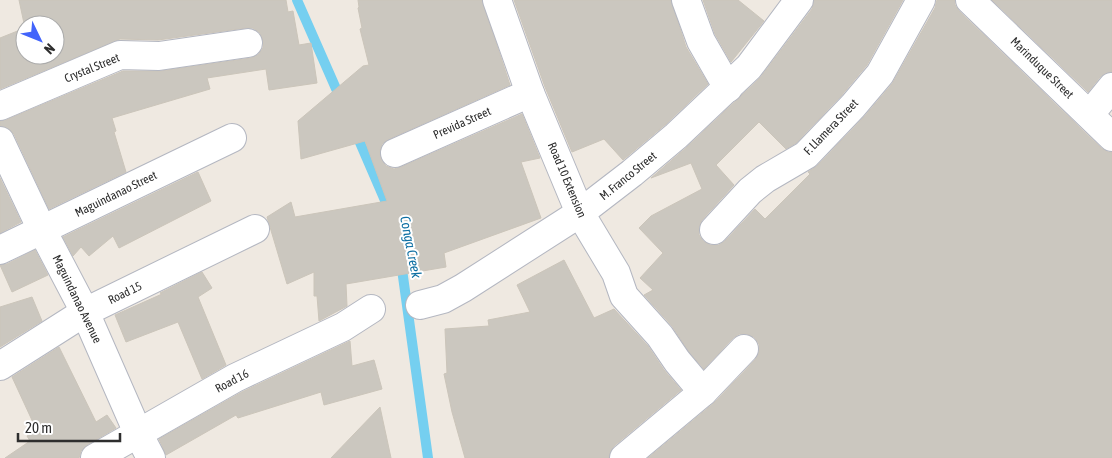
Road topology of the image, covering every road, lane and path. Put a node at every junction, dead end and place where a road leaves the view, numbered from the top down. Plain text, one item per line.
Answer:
1 (497, 0) edge
2 (686, 0) edge
3 (799, 0) edge
4 (921, 0) edge
5 (970, 0) edge
6 (248, 43) dead end
7 (1112, 87) edge
8 (728, 88) junction
9 (530, 93) junction
10 (0, 106) edge
11 (1090, 114) junction
12 (1112, 137) edge
13 (232, 138) dead end
14 (0, 141) edge
15 (395, 153) dead end
16 (580, 213) junction
17 (255, 229) dead end
18 (42, 230) junction
19 (714, 230) dead end
20 (0, 250) edge
21 (420, 306) dead end
22 (371, 309) dead end
23 (85, 312) junction
24 (744, 349) dead end
25 (0, 366) edge
26 (703, 392) junction
27 (138, 434) junction
28 (95, 458) edge
29 (151, 458) edge
30 (624, 458) edge

1 - 9 street, Road 10 Extension
2 - 8 street
3 - 8 street, M. Franco Street
4 - 19 street, F. Llamera Street
5 - 11 street, Marinduque Street
6 - 10 street, Crystal Street
7 - 11 street
8 - 16 street, M. Franco Street
9 - 15 street, Previda Street
9 - 16 street, Road 10 Extension
11 - 12 street, Marinduque Street
13 - 18 street, Maguindanao Street
14 - 18 street, Maguindanao Avenue
16 - 21 street, M. Franco Street
16 - 26 street, Road 10 Extension
17 - 23 street, Road 15
18 - 20 street, Maguindanao Street
18 - 23 street, Maguindanao Avenue
22 - 27 street, Road 16
23 - 25 street, Road 15
23 - 27 street, Maguindanao Avenue
24 - 26 street
26 - 30 street
27 - 28 street, Road 16
27 - 29 street, Maguindanao Avenue

